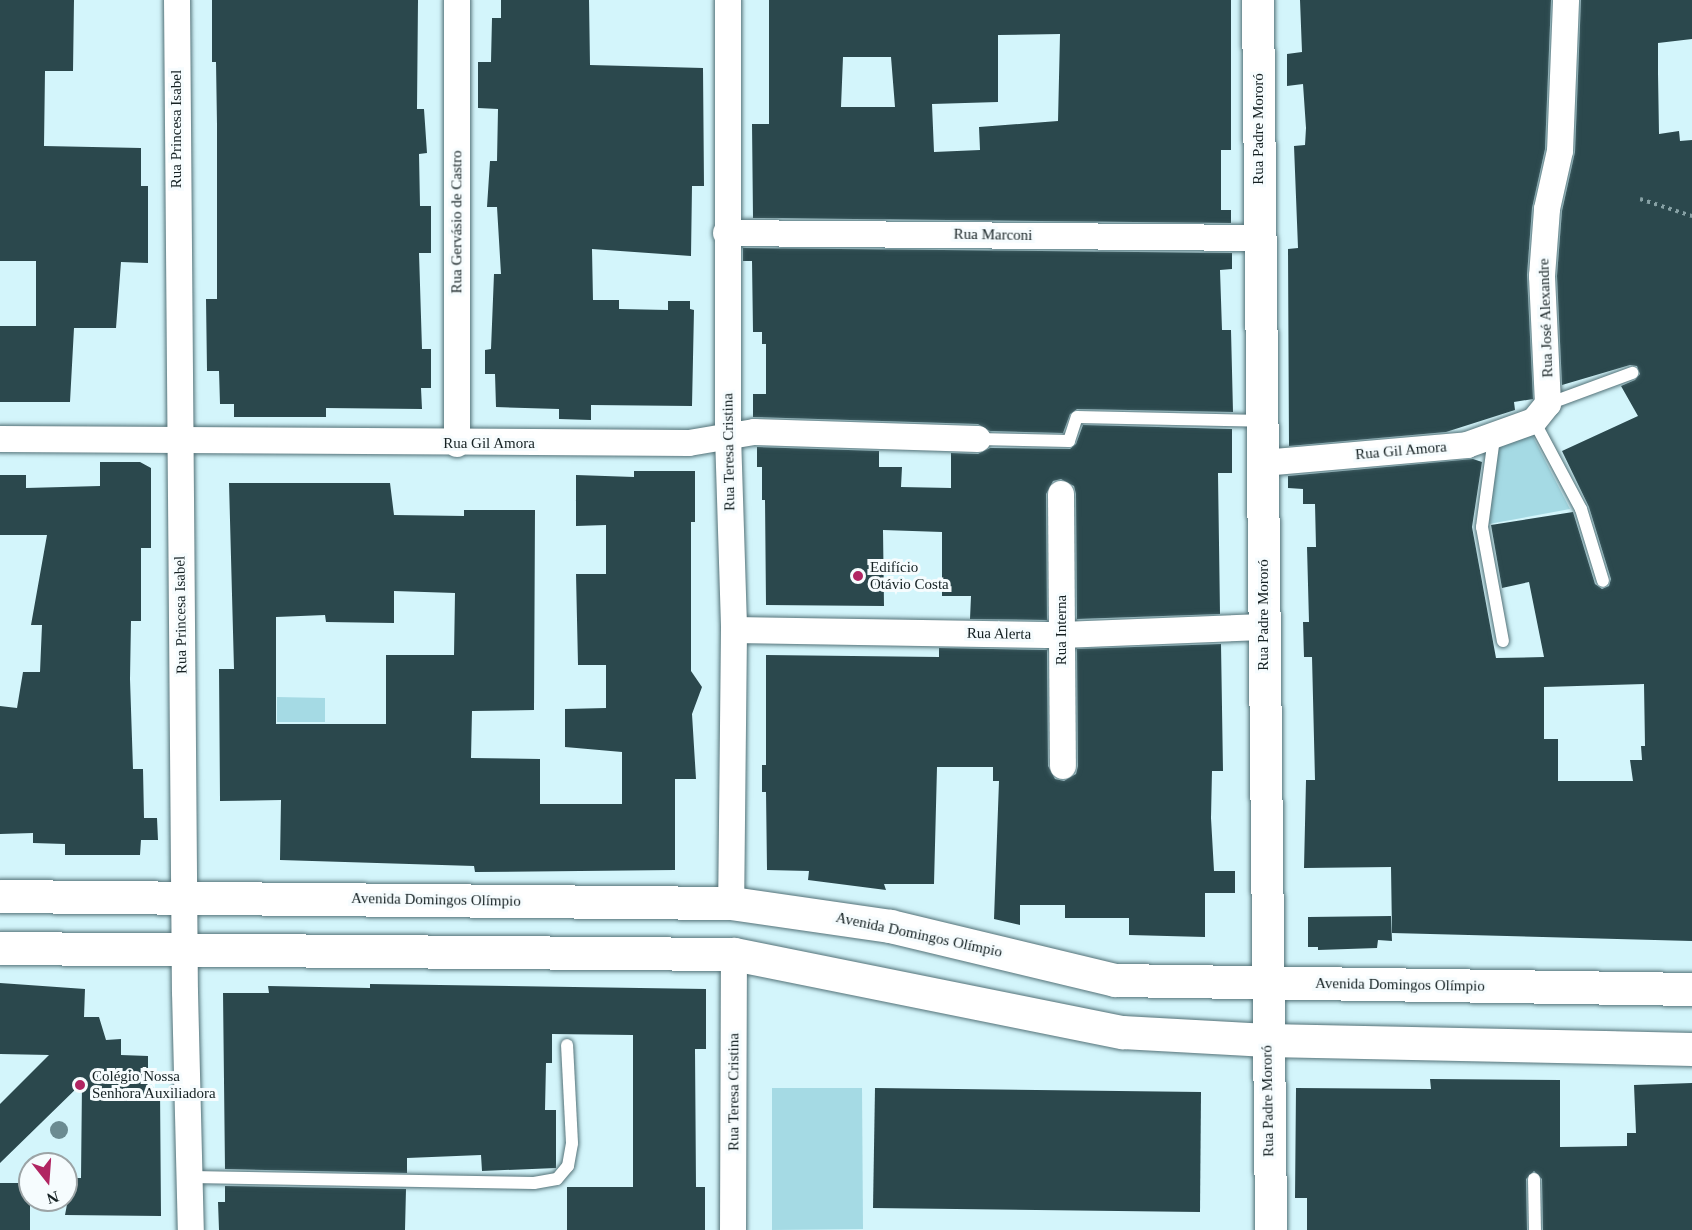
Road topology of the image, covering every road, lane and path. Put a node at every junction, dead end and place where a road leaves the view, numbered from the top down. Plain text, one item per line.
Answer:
1 (177, 0) edge
2 (457, 0) edge
3 (728, 0) edge
4 (1258, 0) edge
5 (1566, 0) edge
6 (1640, 199) dead end
7 (1692, 216) edge
8 (726, 233) junction
9 (1259, 238) junction
10 (1632, 373) dead end
11 (1541, 412) junction
12 (1264, 421) junction
13 (728, 435) junction
14 (1494, 438) junction
15 (0, 439) edge
16 (978, 439) joint
17 (178, 441) junction
18 (457, 444) junction
19 (1263, 463) junction
20 (1061, 494) dead end
21 (1603, 581) dead end
22 (1263, 627) junction
23 (734, 630) junction
24 (1062, 634) junction
25 (1503, 641) dead end
26 (1063, 766) dead end
27 (0, 896) edge
28 (184, 898) junction
29 (731, 903) junction
30 (0, 948) edge
31 (185, 949) junction
32 (735, 954) junction
33 (1266, 983) junction
34 (1692, 989) edge
35 (1267, 1040) junction
36 (567, 1045) dead end
37 (1692, 1049) edge
38 (191, 1177) junction
39 (1534, 1179) dead end
40 (191, 1230) edge
41 (733, 1230) edge
42 (1271, 1230) edge
43 (1535, 1230) edge

1 - 17 street, Rua Princesa Isabel
2 - 18 street, Rua Gervásio de Castro
3 - 8 street, Rua Teresa Cristina
4 - 9 street, Rua Padre Mororó
5 - 11 street, Rua José Alexandre
6 - 7 path
8 - 9 street, Rua Marconi
8 - 13 street, Rua Teresa Cristina
9 - 12 street, Rua Padre Mororó
10 - 11 lane
11 - 14 street, Rua Gil Amora
11 - 21 lane, Rua José Alexandre
12 - 16 lane
12 - 19 street, Rua Padre Mororó
13 - 16 street, Rua Gil Amora
13 - 18 street, Rua Gil Amora
13 - 23 street, Rua Teresa Cristina
14 - 19 street, Rua Gil Amora
14 - 25 lane
15 - 17 street, Rua Gil Amora
17 - 18 street, Rua Gil Amora
17 - 28 street, Rua Princesa Isabel
19 - 22 street, Rua Padre Mororó
20 - 24 street, Rua Interna
22 - 24 street, Rua Alerta
22 - 33 street, Rua Padre Mororó
23 - 24 street, Rua Alerta
23 - 29 street, Rua Teresa Cristina
24 - 26 street, Rua Interna
27 - 28 main road, Avenida Domingos Olímpio
28 - 29 main road, Avenida Domingos Olímpio
28 - 31 street, Rua Princesa Isabel
29 - 33 main road, Avenida Domingos Olímpio
30 - 31 main road
31 - 32 main road
31 - 38 street, Rua Princesa Isabel
32 - 35 main road
32 - 41 street, Rua Teresa Cristina
33 - 34 main road, Avenida Domingos Olímpio
33 - 35 street, Rua Padre Mororó
35 - 37 main road
35 - 42 street, Rua Padre Mororó
36 - 38 lane
38 - 40 street, Rua Princesa Isabel
39 - 43 lane

